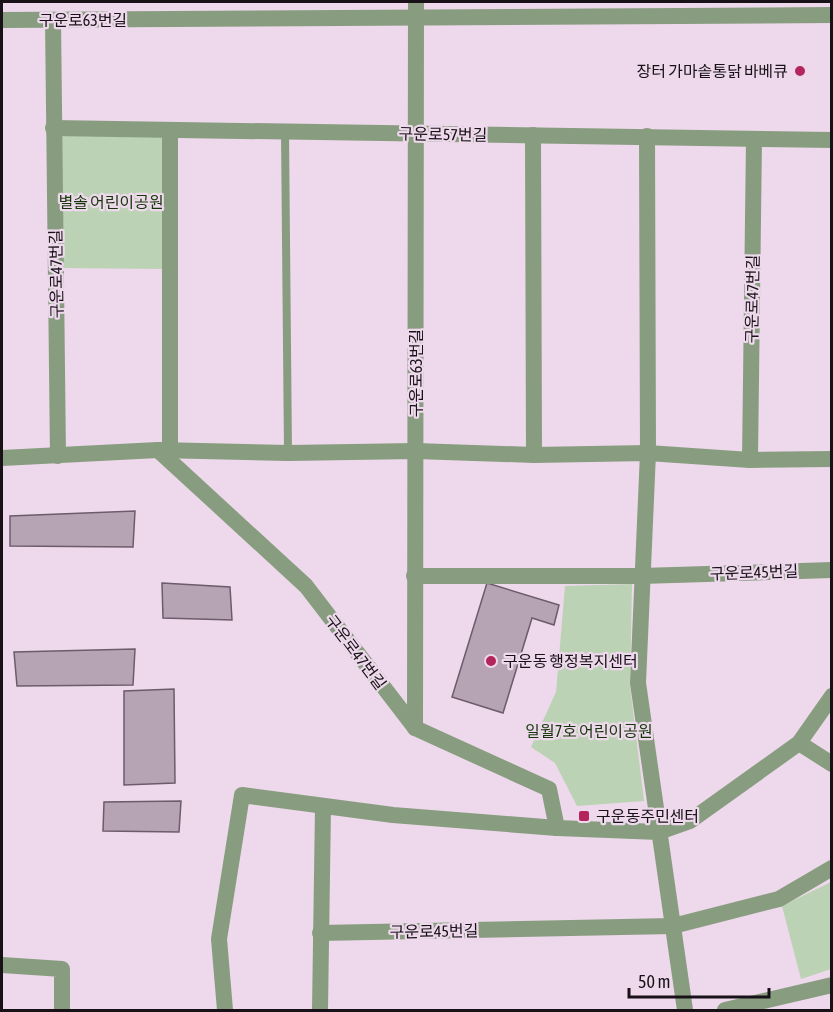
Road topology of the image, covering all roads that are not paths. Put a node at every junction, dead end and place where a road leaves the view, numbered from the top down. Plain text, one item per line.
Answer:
1 (529, 9) edge
2 (647, 9) edge
3 (416, 10) edge
4 (831, 15) edge
5 (2, 20) edge
6 (53, 20) junction
7 (54, 128) junction
8 (170, 130) junction
9 (285, 132) junction
10 (415, 133) junction
11 (533, 135) junction
12 (647, 136) junction
13 (754, 139) junction
14 (831, 140) edge
15 (164, 451) junction
16 (416, 451) junction
17 (288, 453) junction
18 (648, 453) junction
19 (534, 455) junction
20 (58, 456) junction
21 (2, 458) edge
22 (831, 459) edge
23 (750, 460) junction
24 (831, 570) edge
25 (414, 576) junction
26 (641, 576) junction
27 (831, 696) edge
28 (415, 728) junction
29 (799, 743) junction
30 (831, 764) edge
31 (323, 807) junction
32 (557, 828) junction
33 (660, 832) junction
34 (831, 868) edge
35 (673, 926) junction
36 (320, 933) junction
37 (2, 965) edge
38 (831, 984) edge
39 (62, 1011) edge
40 (225, 1011) edge
41 (320, 1011) edge
42 (685, 1011) edge
43 (725, 1011) edge

1 - 2 street, 구운로63번길
1 - 3 street, 구운로63번길
2 - 4 street, 구운로63번길
3 - 6 street, 구운로63번길
3 - 10 street, 구운로63번길
5 - 6 street, 구운로63번길
6 - 7 street, 구운로47번길
7 - 8 street, 구운로57번길
7 - 20 street, 구운로47번길
8 - 9 street, 구운로57번길
8 - 15 street
9 - 10 street, 구운로57번길
9 - 17 lane
10 - 11 street, 구운로57번길
10 - 16 street, 구운로63번길
11 - 12 street, 구운로57번길
11 - 19 street
12 - 13 street, 구운로57번길
12 - 18 street
13 - 14 street, 구운로57번길
13 - 23 street, 구운로47번길
15 - 17 street
15 - 20 street
15 - 28 street, 구운로47번길
16 - 17 street
16 - 19 street
16 - 25 street, 구운로63번길
18 - 19 street
18 - 23 street
18 - 26 street
20 - 21 street
22 - 23 street
24 - 26 street, 구운로45번길
25 - 26 street, 구운로45번길
25 - 28 street, 구운로63번길
26 - 33 street
27 - 29 street
28 - 32 street, 구운로47번길
29 - 30 street
29 - 33 street
31 - 32 street
31 - 36 street
31 - 40 street
32 - 33 street
33 - 35 street
34 - 35 street, 구운로45번길
35 - 36 street, 구운로45번길
35 - 42 street
36 - 41 street
37 - 39 street
38 - 43 street

